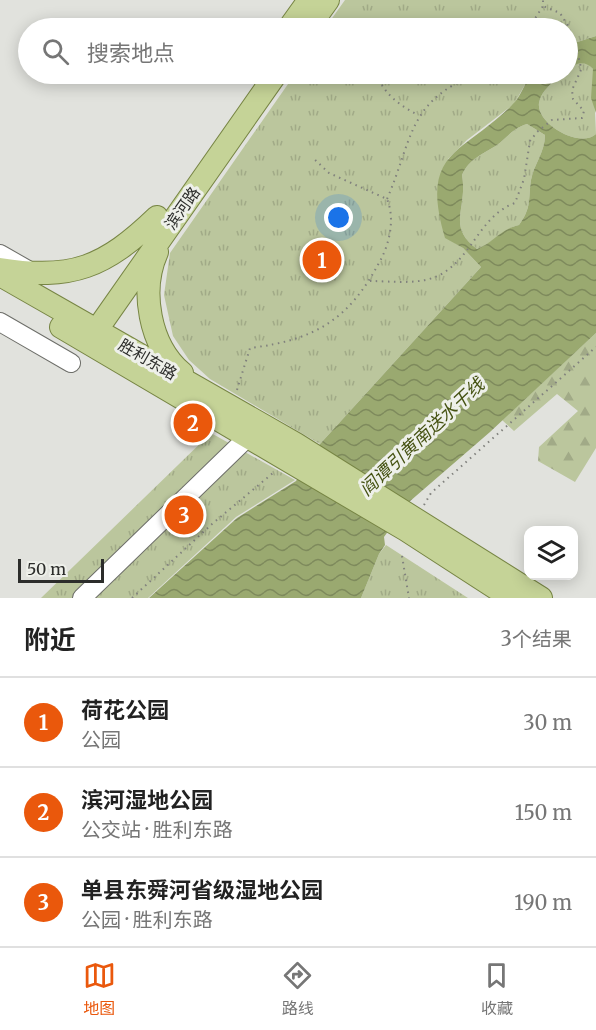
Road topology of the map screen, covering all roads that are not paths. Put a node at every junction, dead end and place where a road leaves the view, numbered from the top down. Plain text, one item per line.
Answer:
1 (309, 0) edge
2 (328, 0) edge
3 (296, 18) edge
4 (315, 18) edge
5 (252, 84) edge
6 (268, 84) edge
7 (163, 222) junction
8 (0, 254) edge
9 (0, 269) edge
10 (33, 273) junction
11 (0, 275) edge
12 (0, 292) edge
13 (0, 322) edge
14 (85, 332) junction
15 (71, 363) dead end
16 (204, 392) junction
17 (249, 436) junction
18 (284, 458) junction
19 (411, 524) junction
20 (485, 591) edge
21 (82, 598) edge
22 (511, 598) edge
23 (541, 598) edge

1 - 3 main road
2 - 4 main road
5 - 7 main road, 滨河路
6 - 7 main road, 滨河路
7 - 10 main road
7 - 14 main road, 滨河路
7 - 16 main road
8 - 10 street
9 - 10 main road
11 - 14 main road, 胜利东路
12 - 14 main road, 胜利东路
13 - 15 street
14 - 16 main road, 胜利东路
14 - 17 main road, 胜利东路
16 - 18 main road, 胜利东路
17 - 18 main road, 胜利东路
17 - 21 street
18 - 19 main road
19 - 20 main road
19 - 23 main road
20 - 22 main road

